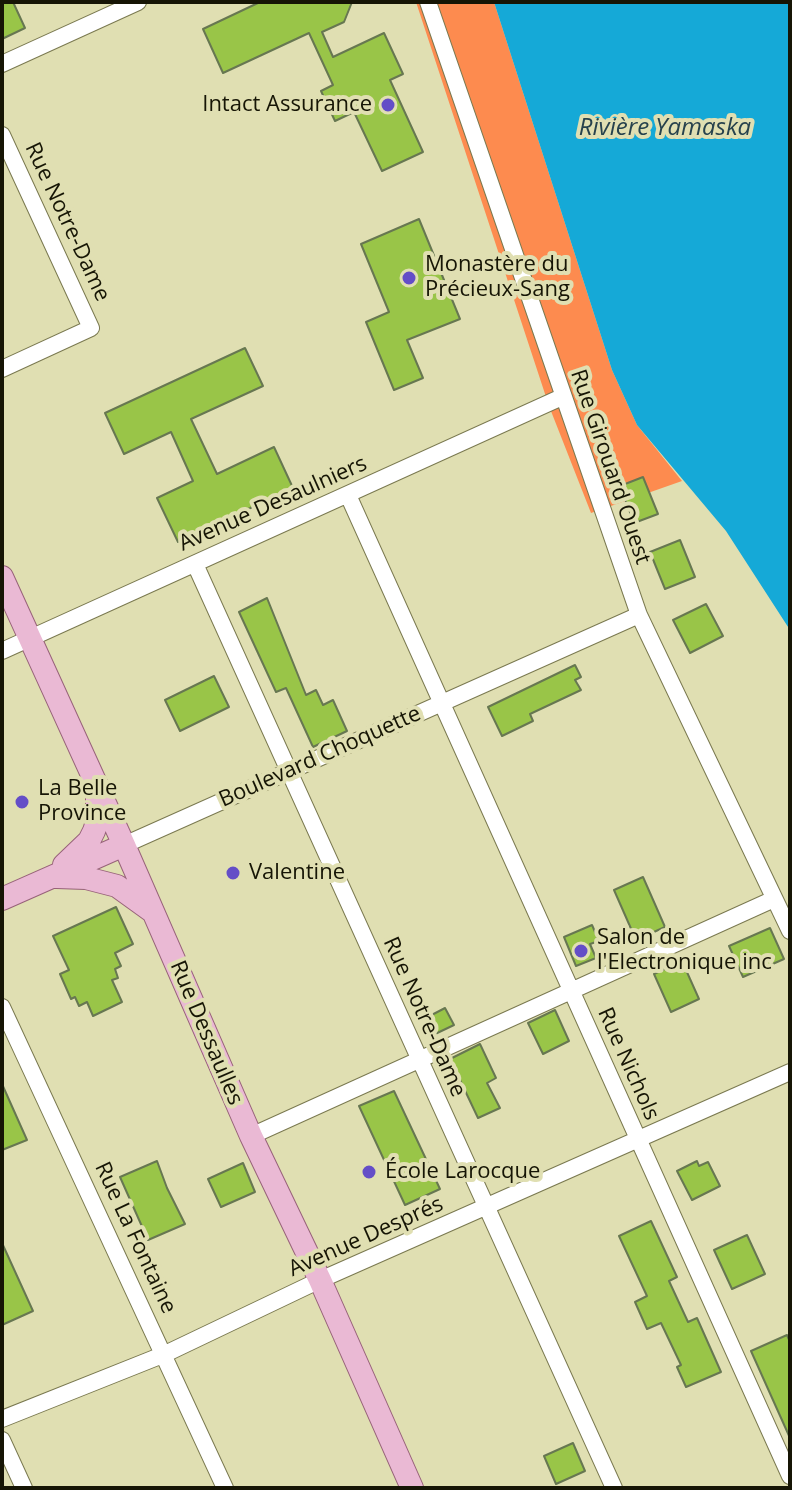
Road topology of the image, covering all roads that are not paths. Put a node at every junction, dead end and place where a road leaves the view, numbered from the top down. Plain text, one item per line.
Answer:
1 (138, 2) edge
2 (428, 2) edge
3 (2, 64) edge
4 (2, 135) edge
5 (2, 369) edge
6 (562, 397) junction
7 (348, 495) junction
8 (195, 564) junction
9 (2, 577) edge
10 (639, 615) junction
11 (30, 638) junction
12 (2, 651) edge
13 (442, 703) junction
14 (289, 771) junction
15 (95, 780) junction
16 (124, 845) junction
17 (52, 877) junction
18 (2, 899) edge
19 (774, 899) junction
20 (154, 913) junction
21 (790, 931) edge
22 (571, 991) junction
23 (2, 1007) edge
24 (420, 1060) junction
25 (790, 1072) edge
26 (251, 1136) junction
27 (638, 1140) junction
28 (487, 1208) junction
29 (320, 1280) junction
30 (165, 1354) junction
31 (2, 1419) edge
32 (2, 1440) edge
33 (790, 1476) edge
34 (24, 1488) edge
35 (225, 1488) edge
36 (412, 1488) edge
37 (614, 1488) edge

1 - 3 street
2 - 6 street, Rue Girouard Ouest
4 - 5 street, Rue Notre-Dame
6 - 7 street, Avenue Desaulniers
6 - 10 street, Rue Girouard Ouest
7 - 8 street, Avenue Desaulniers
7 - 13 street, Rue Nichols
8 - 11 street, Avenue Desaulniers
8 - 14 street, Rue Notre-Dame
9 - 11 main road, Rue Dessaulles
10 - 13 street, Boulevard Choquette
10 - 19 street, Rue Girouard Ouest
11 - 12 street, Avenue Desaulniers
11 - 15 main road, Rue Dessaulles
13 - 14 street, Boulevard Choquette
13 - 22 street, Rue Nichols
14 - 16 street, Boulevard Choquette
14 - 24 street, Rue Notre-Dame
15 - 16 main road, Rue Dessaulles
15 - 17 main road
16 - 17 main road, Boulevard Choquette
16 - 20 main road, Rue Dessaulles
17 - 18 main road, Boulevard Choquette
17 - 20 main road
19 - 21 street, Rue Girouard Ouest
19 - 22 street
20 - 26 main road, Rue Dessaulles
22 - 24 street
22 - 27 street, Rue Nichols
23 - 30 street, Rue La Fontaine
24 - 26 street
24 - 28 street, Rue Notre-Dame
25 - 27 street, Avenue Després
26 - 29 main road, Rue Dessaulles
27 - 28 street, Avenue Després
27 - 33 street, Rue Nichols
28 - 29 street, Avenue Després
28 - 37 street, Rue Notre-Dame
29 - 30 street, Avenue Després
29 - 36 main road, Rue Dessaulles
30 - 31 street, Avenue Després
30 - 35 street, Rue La Fontaine
32 - 34 street

